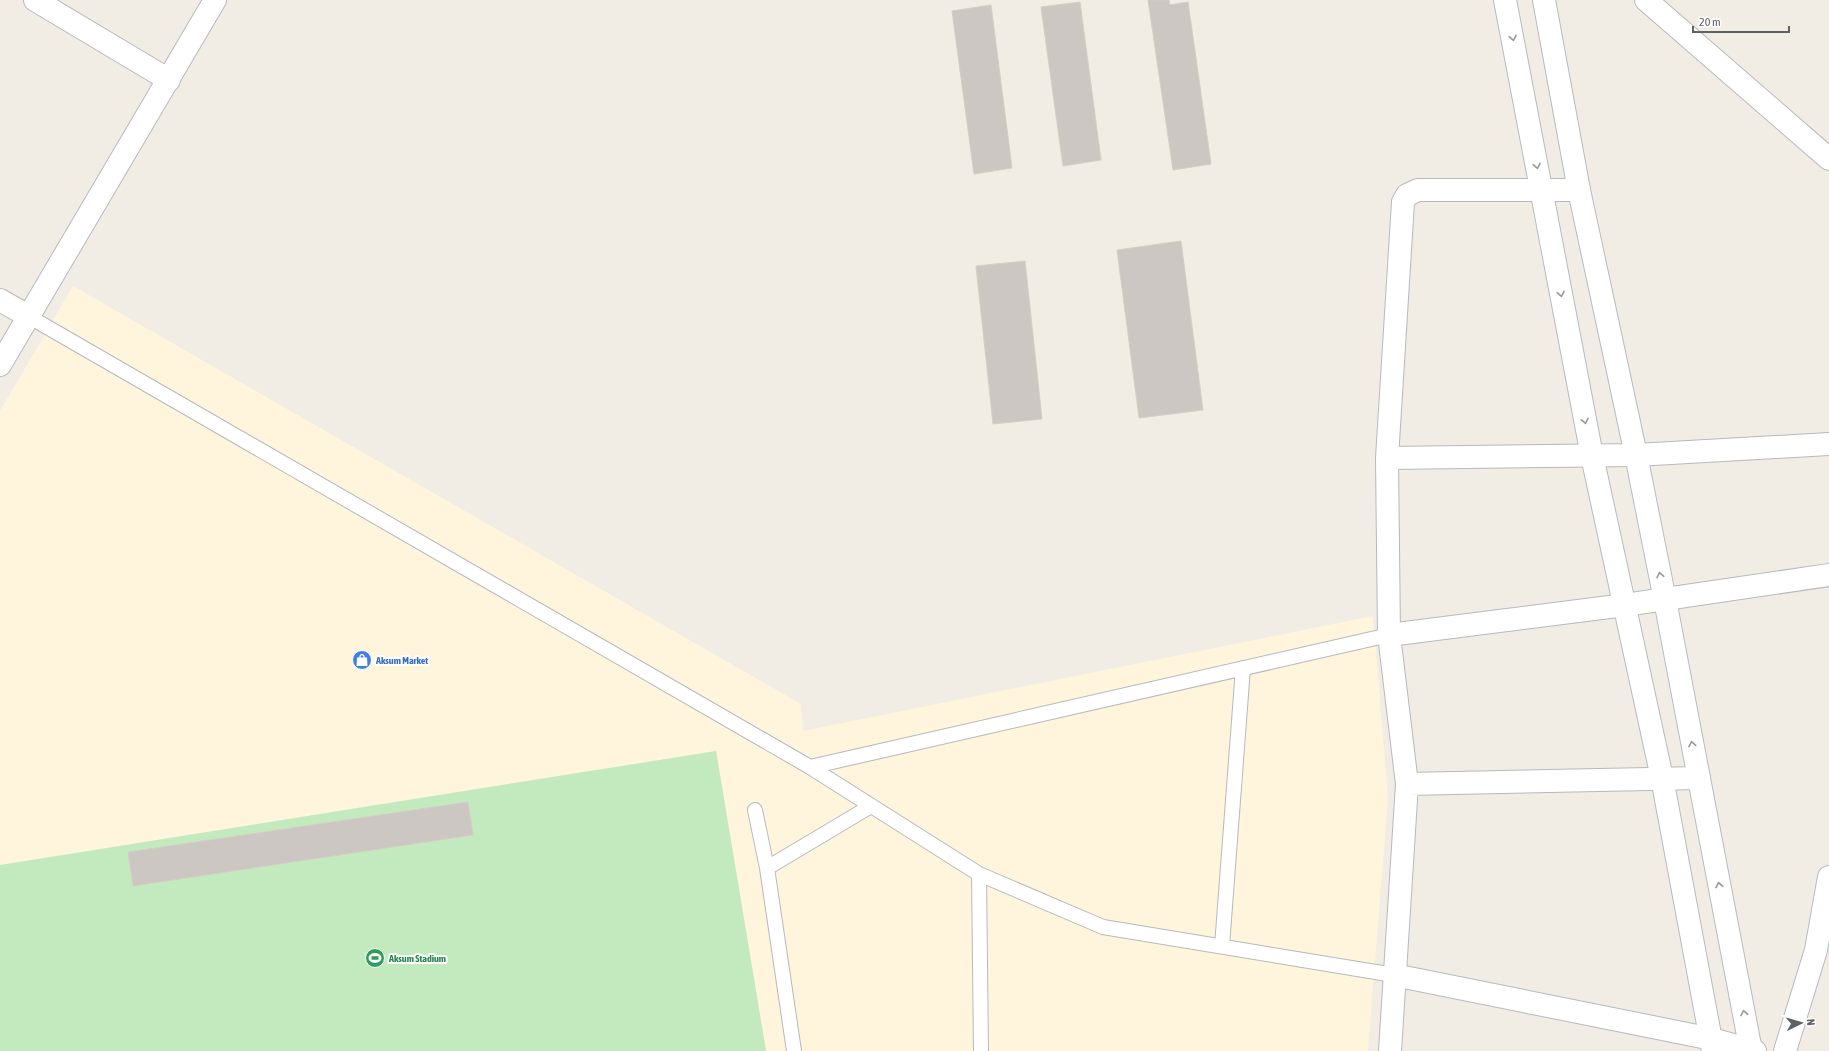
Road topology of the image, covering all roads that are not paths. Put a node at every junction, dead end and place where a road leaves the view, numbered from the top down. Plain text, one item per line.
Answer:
1 (35, 0) edge
2 (215, 0) edge
3 (1505, 0) edge
4 (1544, 0) edge
5 (1646, 0) edge
6 (169, 80) junction
7 (1829, 159) edge
8 (1541, 189) junction
9 (1579, 190) junction
10 (0, 300) edge
11 (28, 316) junction
12 (0, 365) edge
13 (1829, 444) edge
14 (1636, 455) junction
15 (1592, 456) junction
16 (1387, 458) junction
17 (1829, 575) edge
18 (1665, 600) junction
19 (1625, 605) junction
20 (1389, 635) junction
21 (1243, 668) junction
22 (810, 767) junction
23 (1662, 778) junction
24 (1699, 778) junction
25 (1407, 784) junction
26 (871, 806) junction
27 (755, 810) dead end
28 (767, 868) junction
29 (978, 874) junction
30 (1829, 877) edge
31 (1222, 946) junction
32 (1822, 947) edge
33 (1394, 975) junction
34 (1712, 1045) edge
35 (1752, 1050) edge
36 (794, 1051) edge
37 (981, 1051) edge
38 (1390, 1051) edge
39 (1785, 1051) edge

1 - 6 street
2 - 6 street
3 -> 8 street
4 - 9 street
5 - 7 street
6 - 11 street
8 - 9 street
8 -> 15 street
8 - 16 street
9 - 14 street
10 - 11 street
11 - 12 street
11 - 22 lane
13 - 14 street
14 - 15 street
18 -> 14 street
15 - 16 street
15 - 19 street
16 - 20 street
17 - 18 street
18 - 19 street
24 -> 18 street
19 - 20 street
19 - 23 street
20 - 21 lane
20 - 25 street
21 - 22 lane
21 - 31 lane
22 - 26 lane
23 - 24 street
23 - 25 street
23 - 34 street
35 -> 24 street
25 - 33 street
26 - 28 lane
26 - 29 lane
27 - 28 lane
28 - 36 lane
29 - 31 lane
29 - 37 lane
30 - 32 street
31 - 33 lane
32 - 39 street
33 - 34 street
33 - 38 street
34 - 35 street

